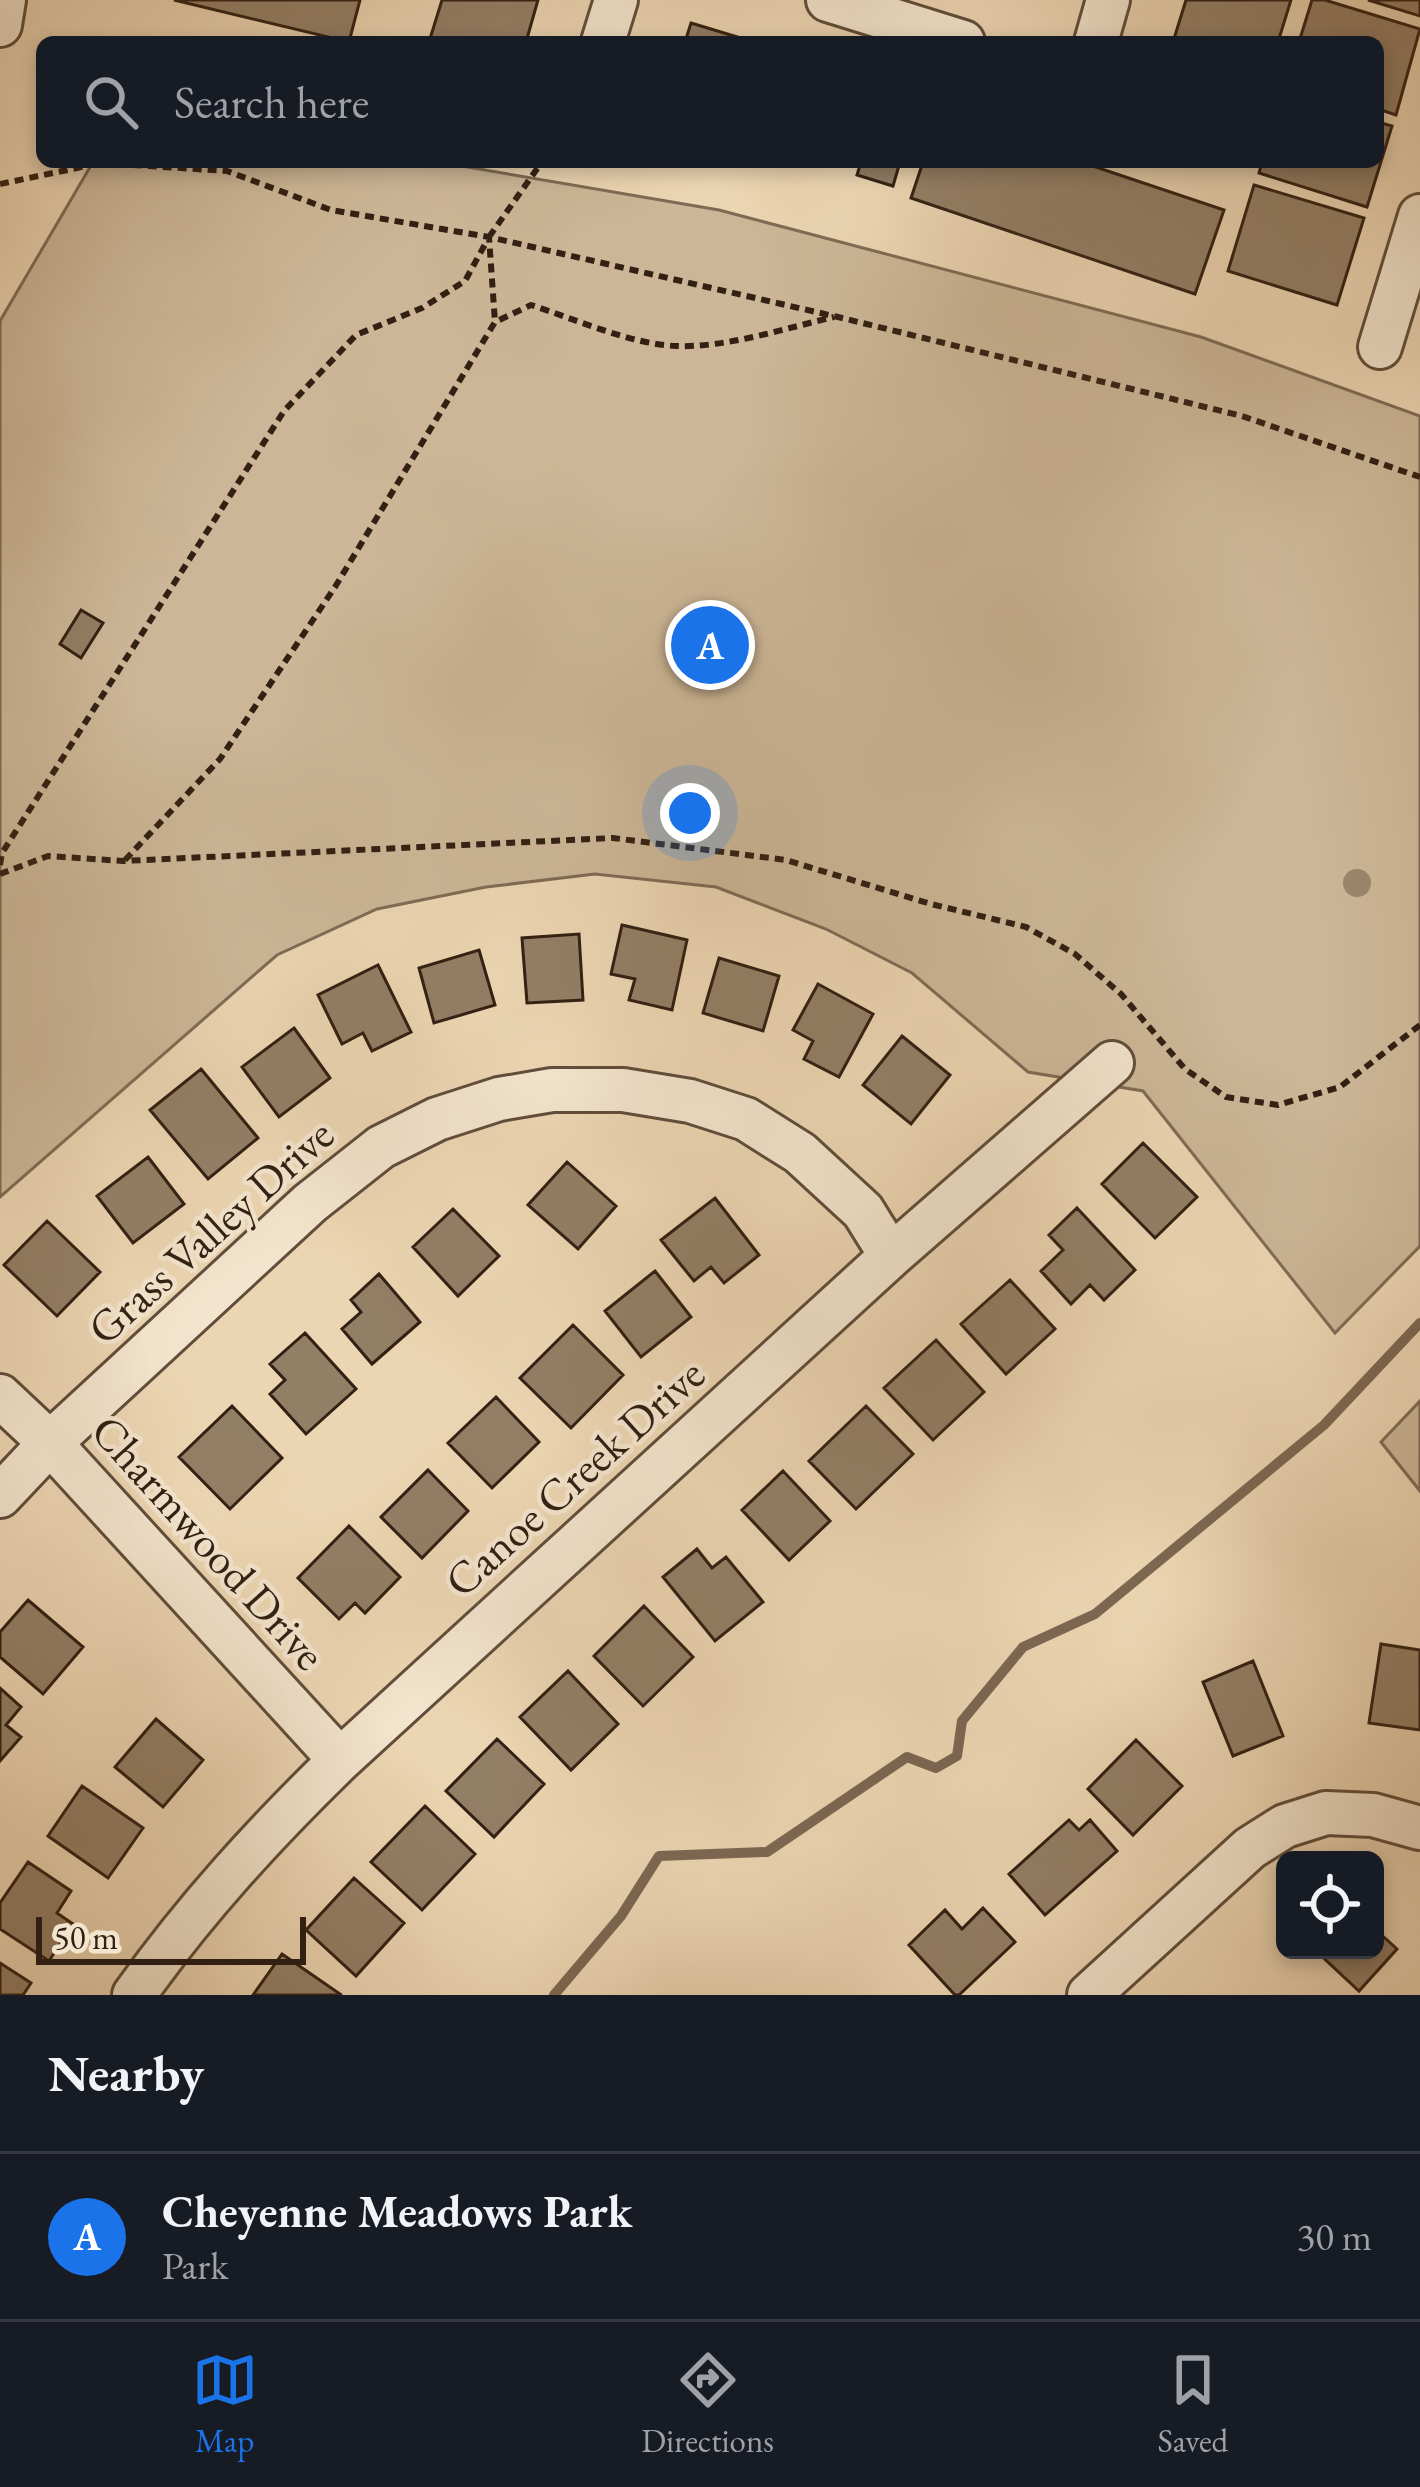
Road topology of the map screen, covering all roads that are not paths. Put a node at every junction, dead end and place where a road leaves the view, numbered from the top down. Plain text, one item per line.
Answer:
1 (4, 0) edge
2 (616, 0) edge
3 (1108, 0) edge
4 (834, 1) edge
5 (0, 25) edge
6 (605, 36) edge
7 (944, 36) edge
8 (1098, 36) edge
9 (1420, 216) edge
10 (1380, 347) dead end
11 (1112, 1063) dead end
12 (891, 1256) junction
13 (0, 1396) edge
14 (50, 1444) junction
15 (0, 1496) edge
16 (340, 1760) junction
17 (1420, 1828) edge
18 (134, 1995) edge
19 (1089, 1995) edge

1 - 5 street
2 - 6 street
3 - 8 street
4 - 7 street
9 - 10 street
11 - 12 street, Canoe Creek Drive
12 - 14 street, Grass Valley Drive
12 - 16 street, Canoe Creek Drive
13 - 14 street, Charmwood Drive
14 - 15 street, Grass Valley Drive
14 - 16 street, Charmwood Drive
16 - 18 street, Canoe Creek Drive
17 - 19 street

